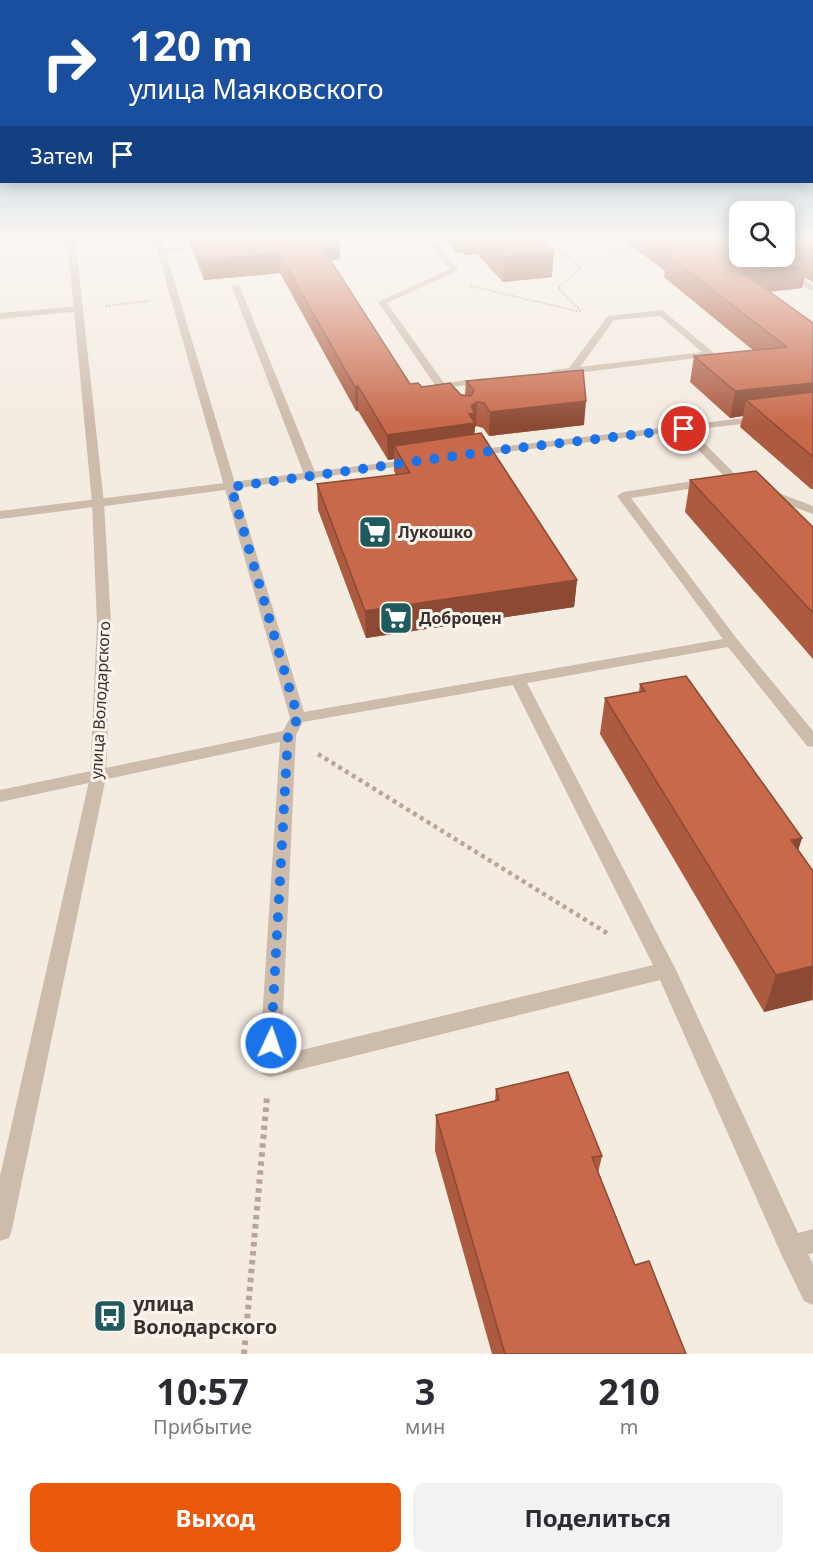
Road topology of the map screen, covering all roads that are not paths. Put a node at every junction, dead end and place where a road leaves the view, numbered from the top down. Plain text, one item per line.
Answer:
1 (78, 299) edge
2 (174, 299) edge
3 (241, 299) edge
4 (388, 299) edge
5 (79, 309) junction
6 (0, 316) edge
7 (572, 371) junction
8 (548, 374) edge
9 (501, 379) edge
10 (778, 417) edge
11 (684, 429) junction
12 (482, 438) edge
13 (491, 451) junction
14 (457, 456) edge
15 (424, 461) edge
16 (311, 477) junction
17 (744, 483) junction
18 (231, 487) junction
19 (98, 504) junction
20 (813, 510) edge
21 (0, 515) edge
22 (732, 642) junction
23 (518, 680) junction
24 (298, 718) junction
25 (288, 735) junction
26 (813, 742) edge
27 (98, 777) junction
28 (0, 795) edge
29 (666, 970) junction
30 (0, 1229) edge
31 (802, 1244) edge
32 (813, 1292) edge

1 - 5 street, улица Володарского
2 - 18 street
3 - 16 street
4 - 9 street
5 - 6 street
5 - 19 street, улица Володарского
7 - 7 street
7 - 8 street
10 - 11 street
11 - 13 street
11 - 17 street
12 - 13 street
13 - 14 street
15 - 16 street
16 - 18 street
17 - 20 street
17 - 22 street
18 - 19 street
18 - 24 street
19 - 21 street
19 - 27 street, улица Володарского
22 - 23 street
22 - 26 street
23 - 24 street
23 - 29 street
24 - 25 street
25 - 27 street
25 - 29 street
27 - 28 street
27 - 30 street, улица Володарского
29 - 31 street
31 - 32 street

